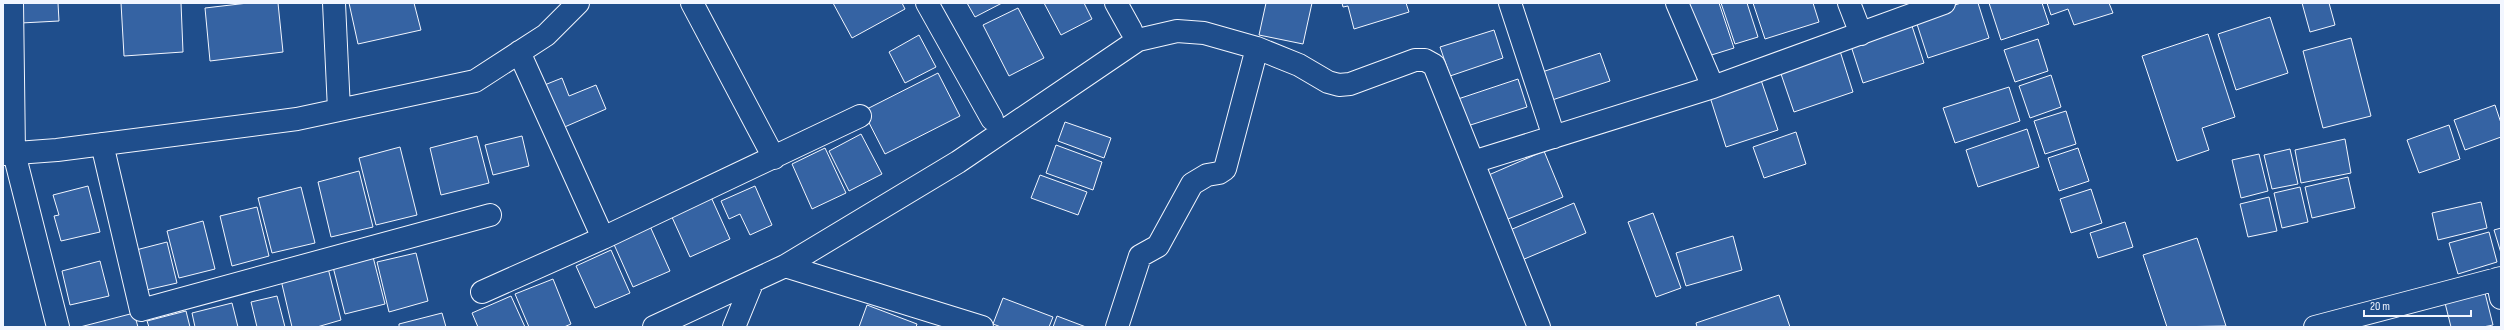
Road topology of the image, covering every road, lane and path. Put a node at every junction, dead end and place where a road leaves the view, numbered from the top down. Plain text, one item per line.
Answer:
1 (12, 3) edge
2 (334, 3) edge
3 (578, 3) edge
4 (692, 3) edge
5 (927, 3) edge
6 (1116, 3) edge
7 (1510, 3) edge
8 (1678, 3) edge
9 (1848, 3) edge
10 (1944, 3) edge
11 (1132, 30) dead end
12 (1861, 34) junction
13 (1257, 48) junction
14 (519, 52) junction
15 (1712, 88) junction
16 (339, 110) junction
17 (860, 116) dead end
18 (992, 120) dead end
19 (1554, 137) junction
20 (102, 144) junction
21 (9, 154) edge
22 (774, 158) junction
23 (1473, 162) junction
24 (490, 215) dead end
25 (603, 238) junction
26 (785, 266) junction
27 (752, 283) junction
28 (2500, 285) edge
29 (482, 292) dead end
30 (58, 327) edge
31 (654, 327) edge
32 (734, 327) edge
33 (982, 327) edge
34 (1117, 327) edge
35 (1539, 327) edge
36 (2315, 327) edge

1 - 21 street
2 - 16 street
3 - 14 street
4 - 22 street
5 - 18 street
6 - 11 street
7 - 19 street
8 - 15 street
9 - 12 street
10 - 12 street
12 - 15 street
13 - 23 street
13 - 26 street
13 - 34 street
14 - 16 street
14 - 25 street
15 - 19 street
16 - 20 street
17 - 22 street
19 - 23 street
20 - 21 street
20 - 24 street
21 - 30 street
22 - 25 street
23 - 35 street
25 - 29 street
26 - 27 street
26 - 33 street
27 - 31 street
27 - 32 street
28 - 36 street

